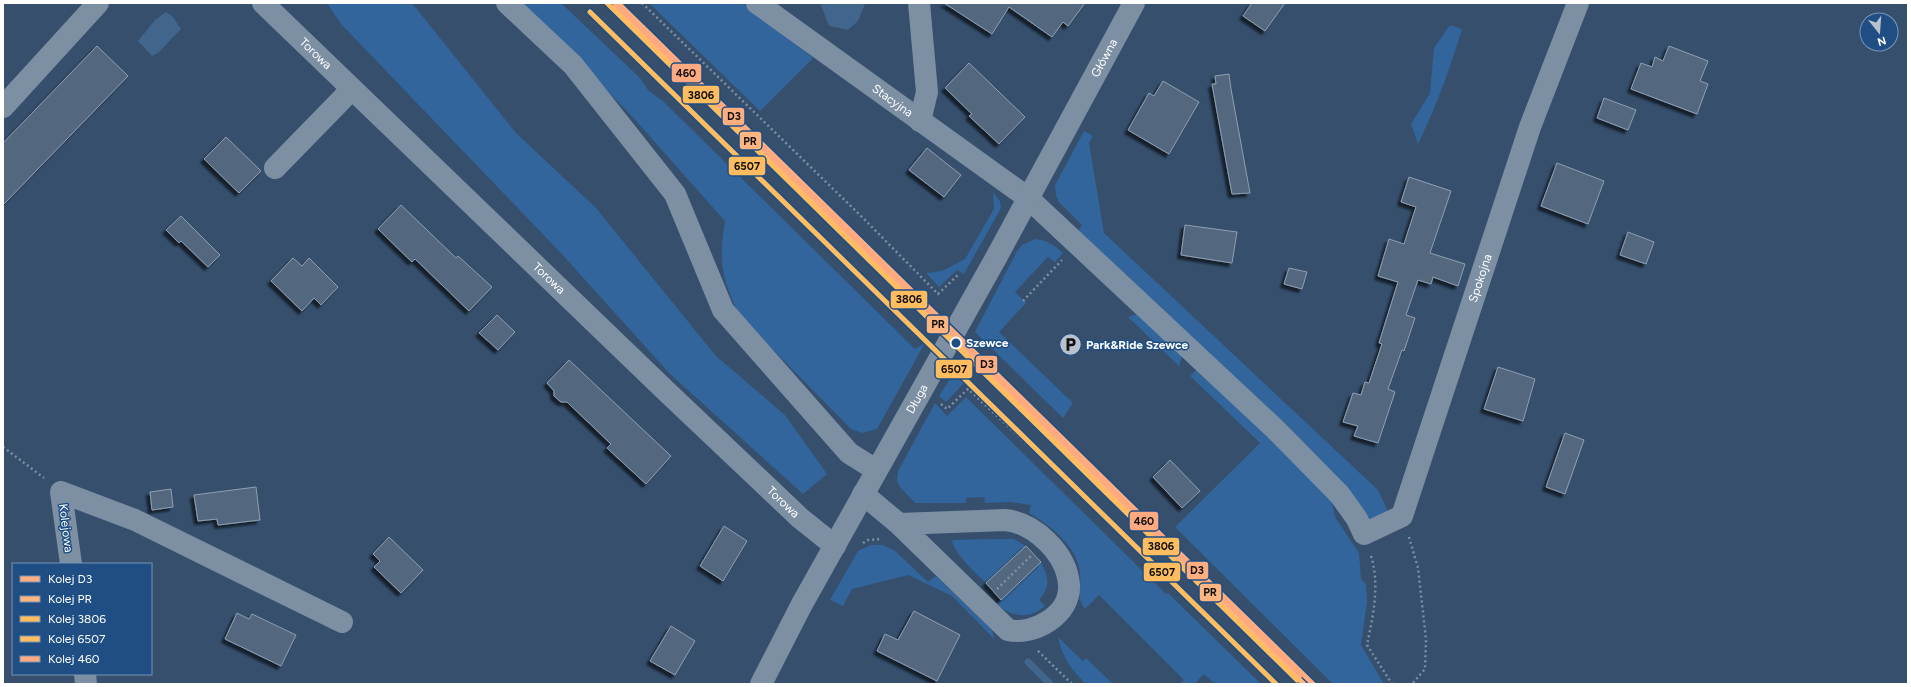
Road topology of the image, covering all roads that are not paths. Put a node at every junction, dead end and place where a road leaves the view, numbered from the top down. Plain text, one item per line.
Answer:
1 (98, 3) edge
2 (507, 3) edge
3 (757, 3) edge
4 (919, 3) edge
5 (1134, 3) edge
6 (1578, 3) edge
7 (265, 5) edge
8 (352, 89) junction
9 (3, 107) edge
10 (1074, 114) joint
11 (920, 121) junction
12 (274, 168) dead end
13 (1028, 198) junction
14 (876, 470) junction
15 (863, 494) junction
16 (892, 532) junction
17 (1364, 534) joint
18 (846, 546) junction
19 (71, 563) edge
20 (342, 622) dead end
21 (761, 684) edge

1 - 9 street
2 - 14 street
3 - 11 street, Stacyjna
4 - 11 street
5 - 10 street, Główna
6 - 17 street, Spokojna
7 - 8 street, Torowa
8 - 12 street
8 - 18 street, Torowa
10 - 13 street, Długa
11 - 13 street, Stacyjna
13 - 14 street, Długa
13 - 17 street, Stacyjna
14 - 15 street, Długa
15 - 16 street
15 - 18 street, Długa
16 - 16 street
18 - 21 street, Długa
19 - 20 street, Kolejowa

